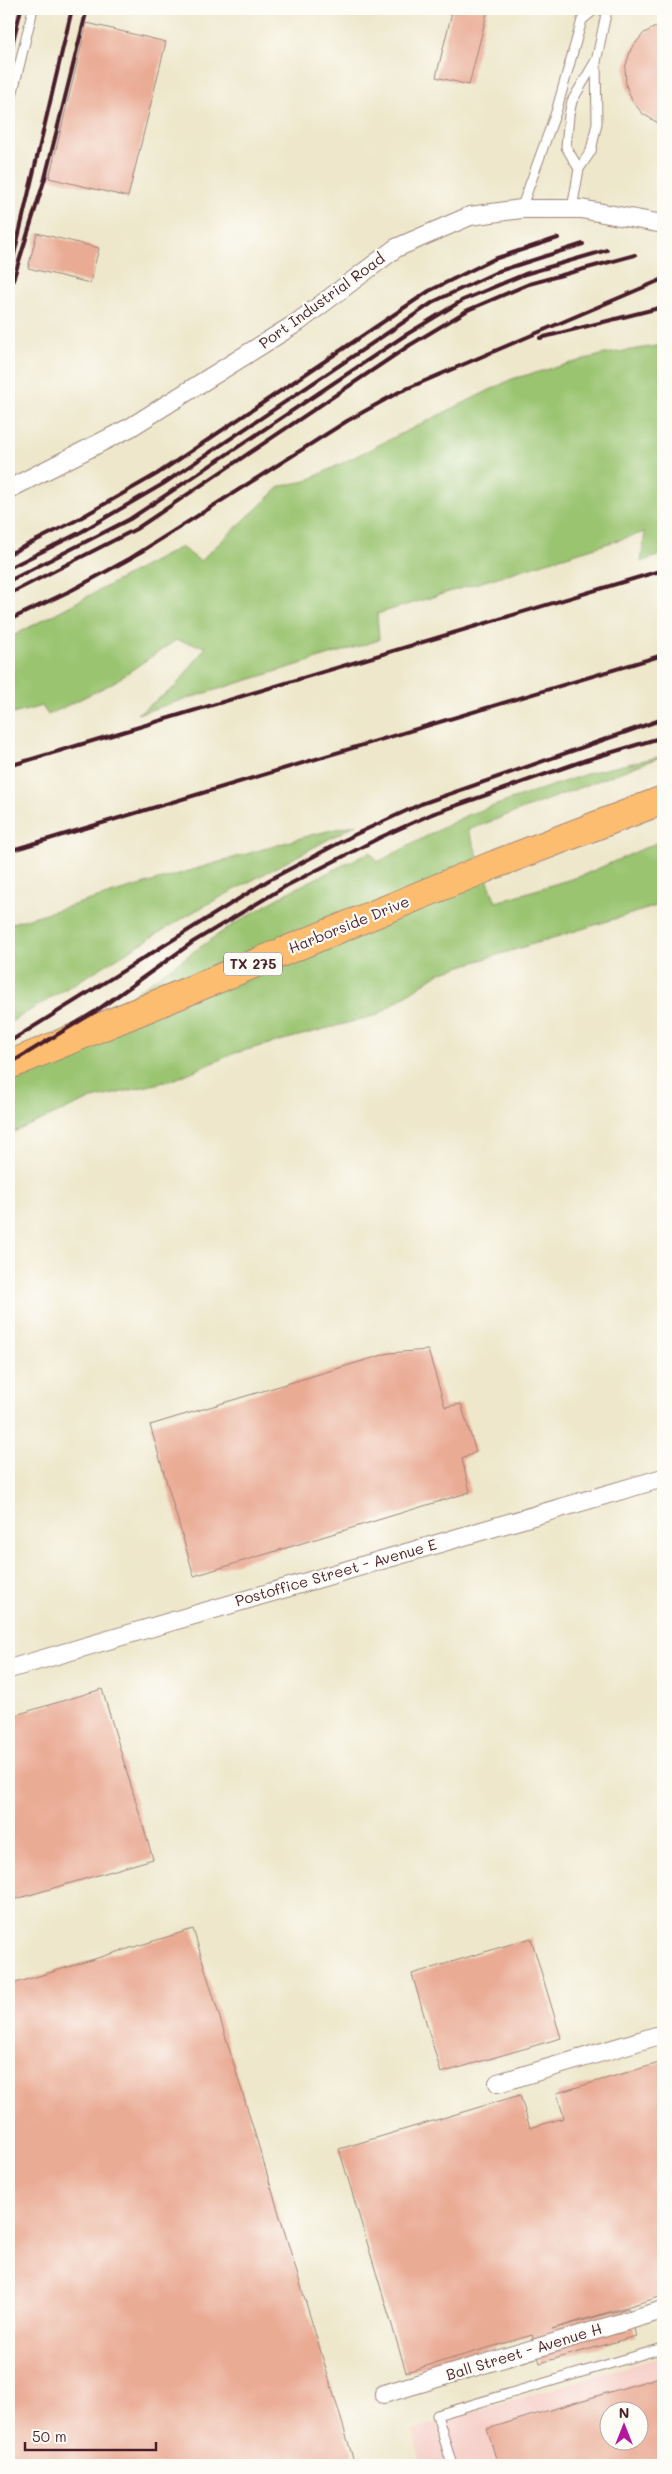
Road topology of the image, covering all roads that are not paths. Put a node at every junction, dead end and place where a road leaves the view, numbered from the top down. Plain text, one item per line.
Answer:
1 (33, 9) edge
2 (595, 9) edge
3 (607, 9) edge
4 (596, 62) junction
5 (9, 108) edge
6 (579, 169) junction
7 (520, 209) junction
8 (572, 209) junction
9 (663, 224) edge
10 (9, 489) edge
11 (663, 800) edge
12 (9, 1065) edge
13 (663, 1478) edge
14 (9, 1668) edge
15 (663, 2034) edge
16 (498, 2083) dead end
17 (663, 2310) edge
18 (663, 2348) edge
19 (384, 2394) dead end
20 (452, 2465) edge

1 - 5 lane
2 - 7 lane
3 - 4 lane
4 - 6 lane
4 - 6 lane
6 - 8 lane
7 - 8 street, Port Industrial Road
7 - 10 street, Port Industrial Road
8 - 9 street, Port Industrial Road
11 - 12 main road, Harborside Drive / TX 275
13 - 14 street, Postoffice Street - Avenue E
15 - 16 street
17 - 19 street, Ball Street - Avenue H
18 - 20 lane

